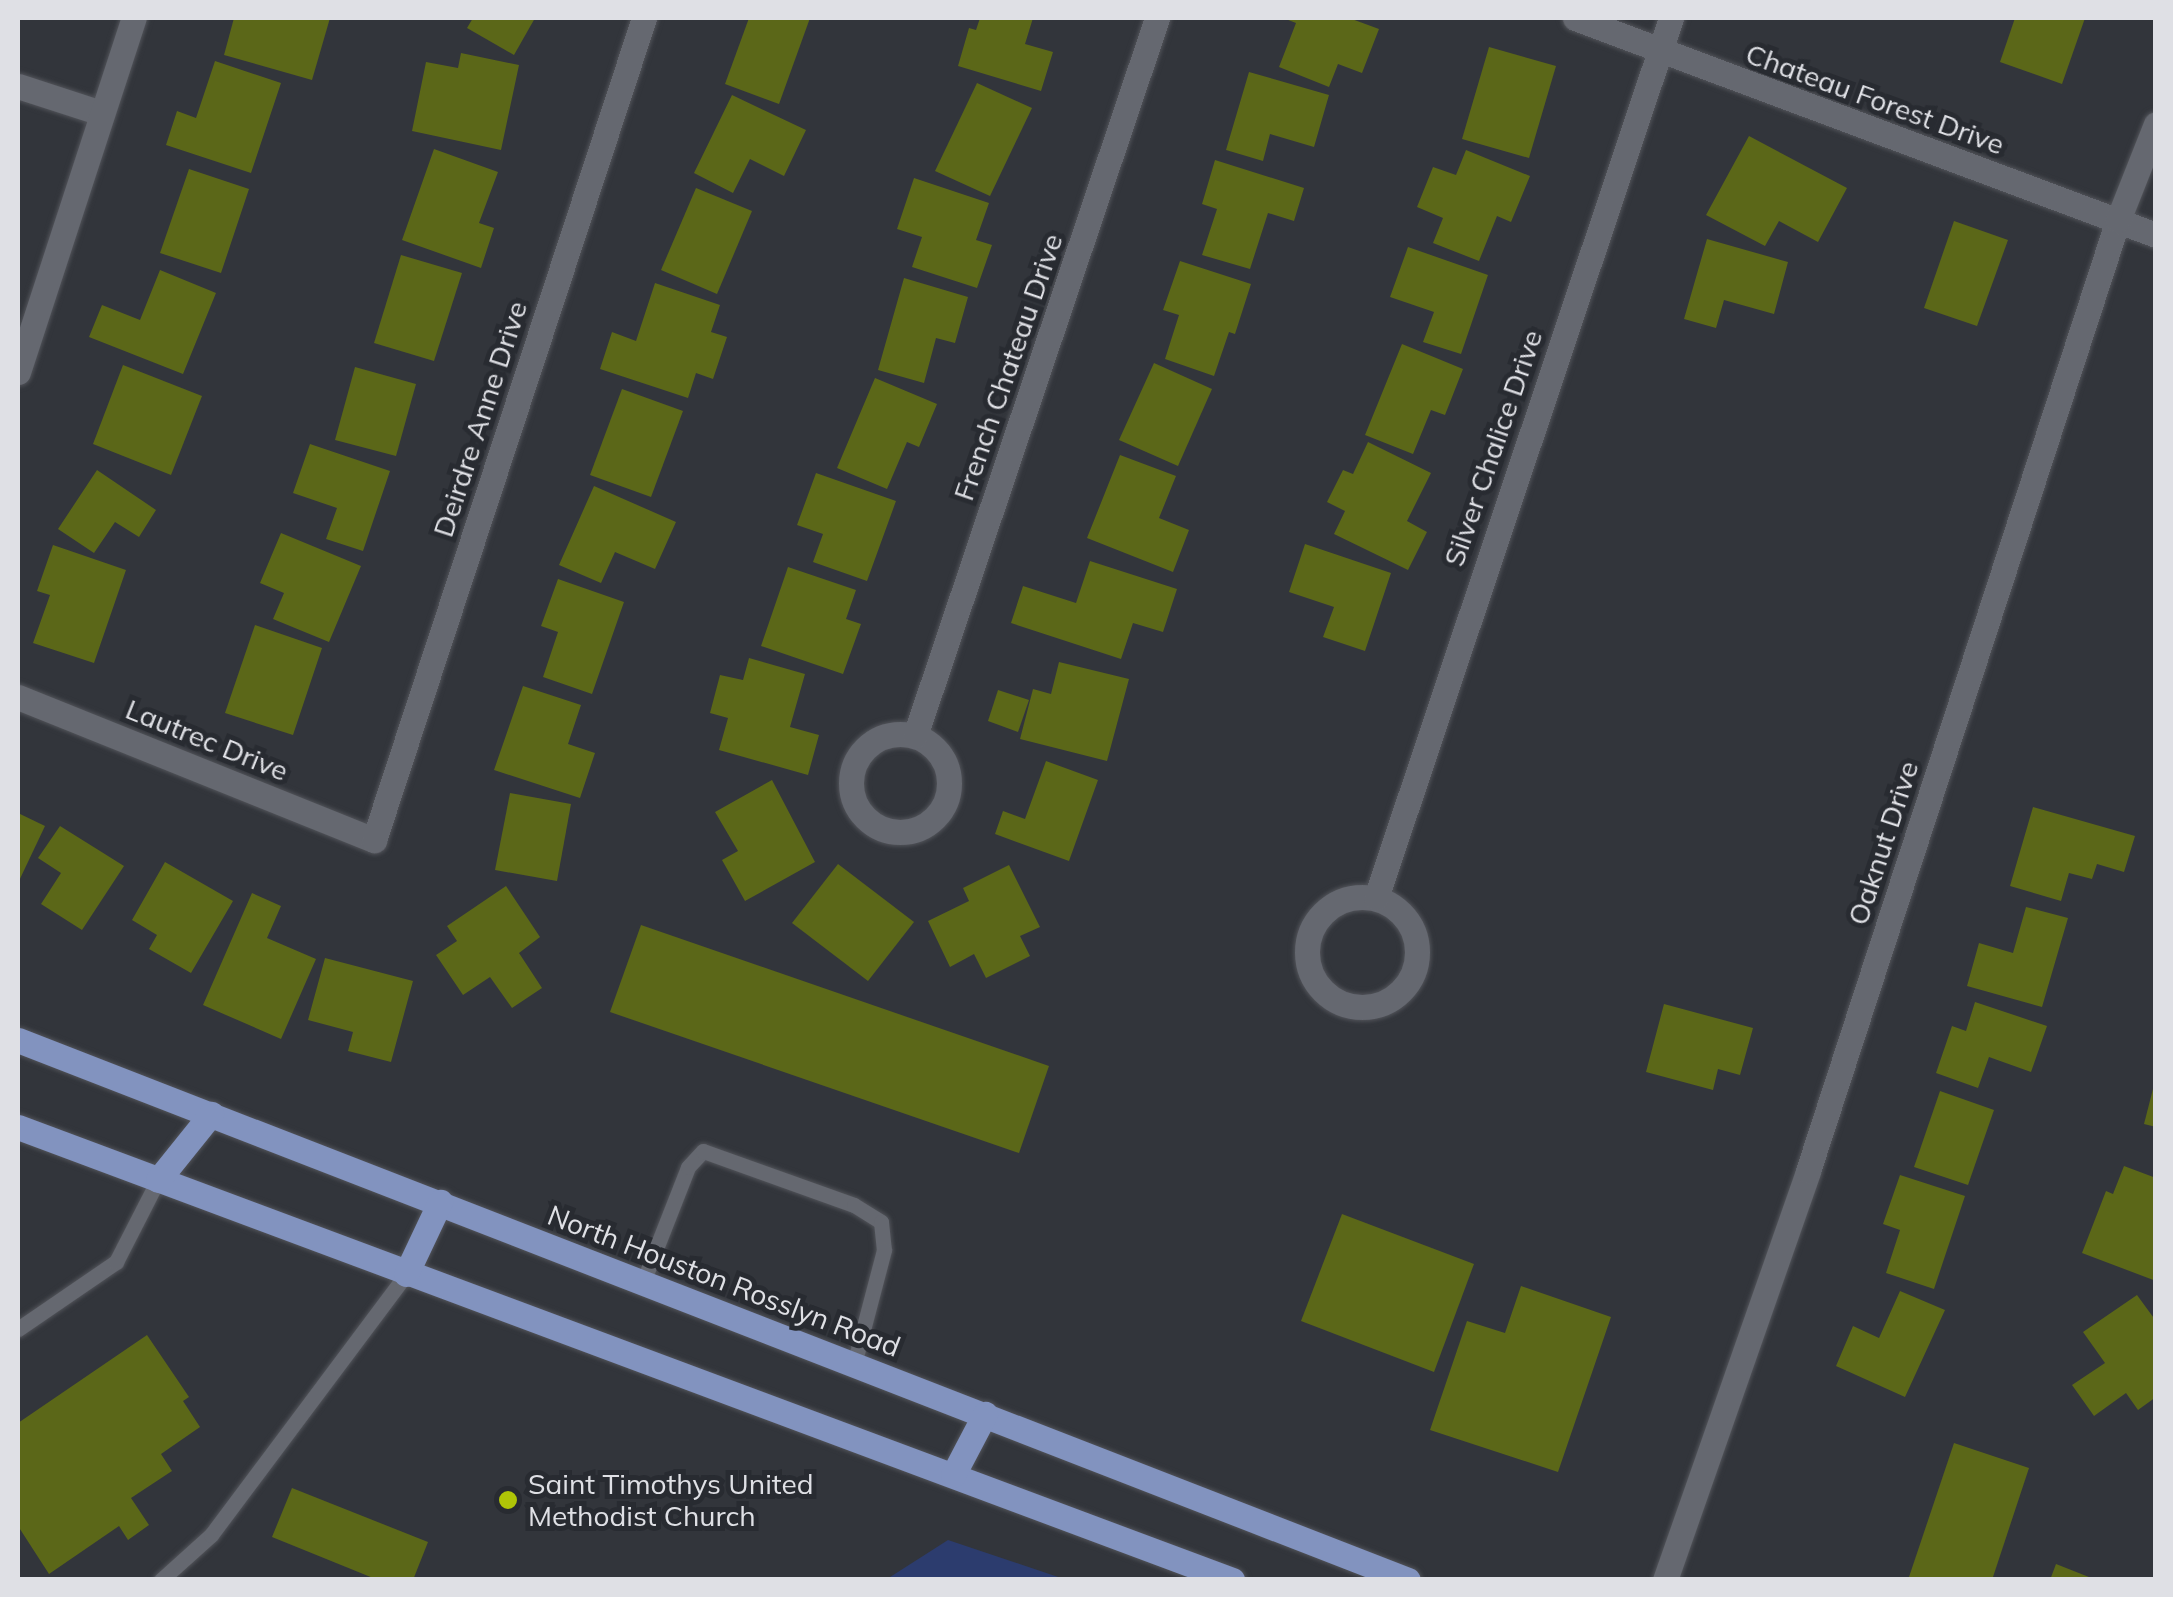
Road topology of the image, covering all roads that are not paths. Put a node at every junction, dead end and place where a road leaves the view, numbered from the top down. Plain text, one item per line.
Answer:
1 (134, 18) edge
2 (644, 18) edge
3 (1157, 18) edge
4 (1575, 18) edge
5 (1672, 18) edge
6 (1658, 51) junction
7 (18, 86) edge
8 (101, 112) junction
9 (2156, 124) edge
10 (2118, 220) junction
11 (2156, 235) edge
12 (18, 372) edge
13 (18, 697) edge
14 (915, 736) dead end
15 (374, 840) joint
16 (1376, 898) junction
17 (18, 1040) edge
18 (211, 1114) junction
19 (18, 1127) edge
20 (158, 1180) junction
21 (440, 1202) junction
22 (406, 1274) junction
23 (643, 1282) junction
24 (18, 1330) edge
25 (854, 1364) junction
26 (985, 1414) junction
27 (953, 1475) junction
28 (160, 1580) edge
29 (1232, 1580) edge
30 (1408, 1580) edge
31 (1665, 1580) edge

1 - 8 street
2 - 15 street, Deirdre Anne Drive
3 - 14 street, French Chateau Drive
4 - 6 street, Chateau Forest Drive
5 - 6 street, Silver Chalice Drive
6 - 10 street, Chateau Forest Drive
6 - 16 street, Silver Chalice Drive
7 - 8 street
8 - 12 street
9 - 10 street, Oaknut Drive
10 - 11 street, Chateau Forest Drive
10 - 31 street, Oaknut Drive
13 - 15 street, Lautrec Drive
16 - 16 street
17 - 18 main road, North Houston Rosslyn Road
18 - 20 main road
18 - 21 main road, North Houston Rosslyn Road
19 - 20 main road
20 - 22 main road
20 - 24 lane
21 - 22 main road
21 - 23 main road, North Houston Rosslyn Road
22 - 27 main road
22 - 28 lane
23 - 25 main road, North Houston Rosslyn Road
23 - 25 lane
25 - 26 main road, North Houston Rosslyn Road
26 - 27 main road
26 - 30 main road, North Houston Rosslyn Road
27 - 29 main road

